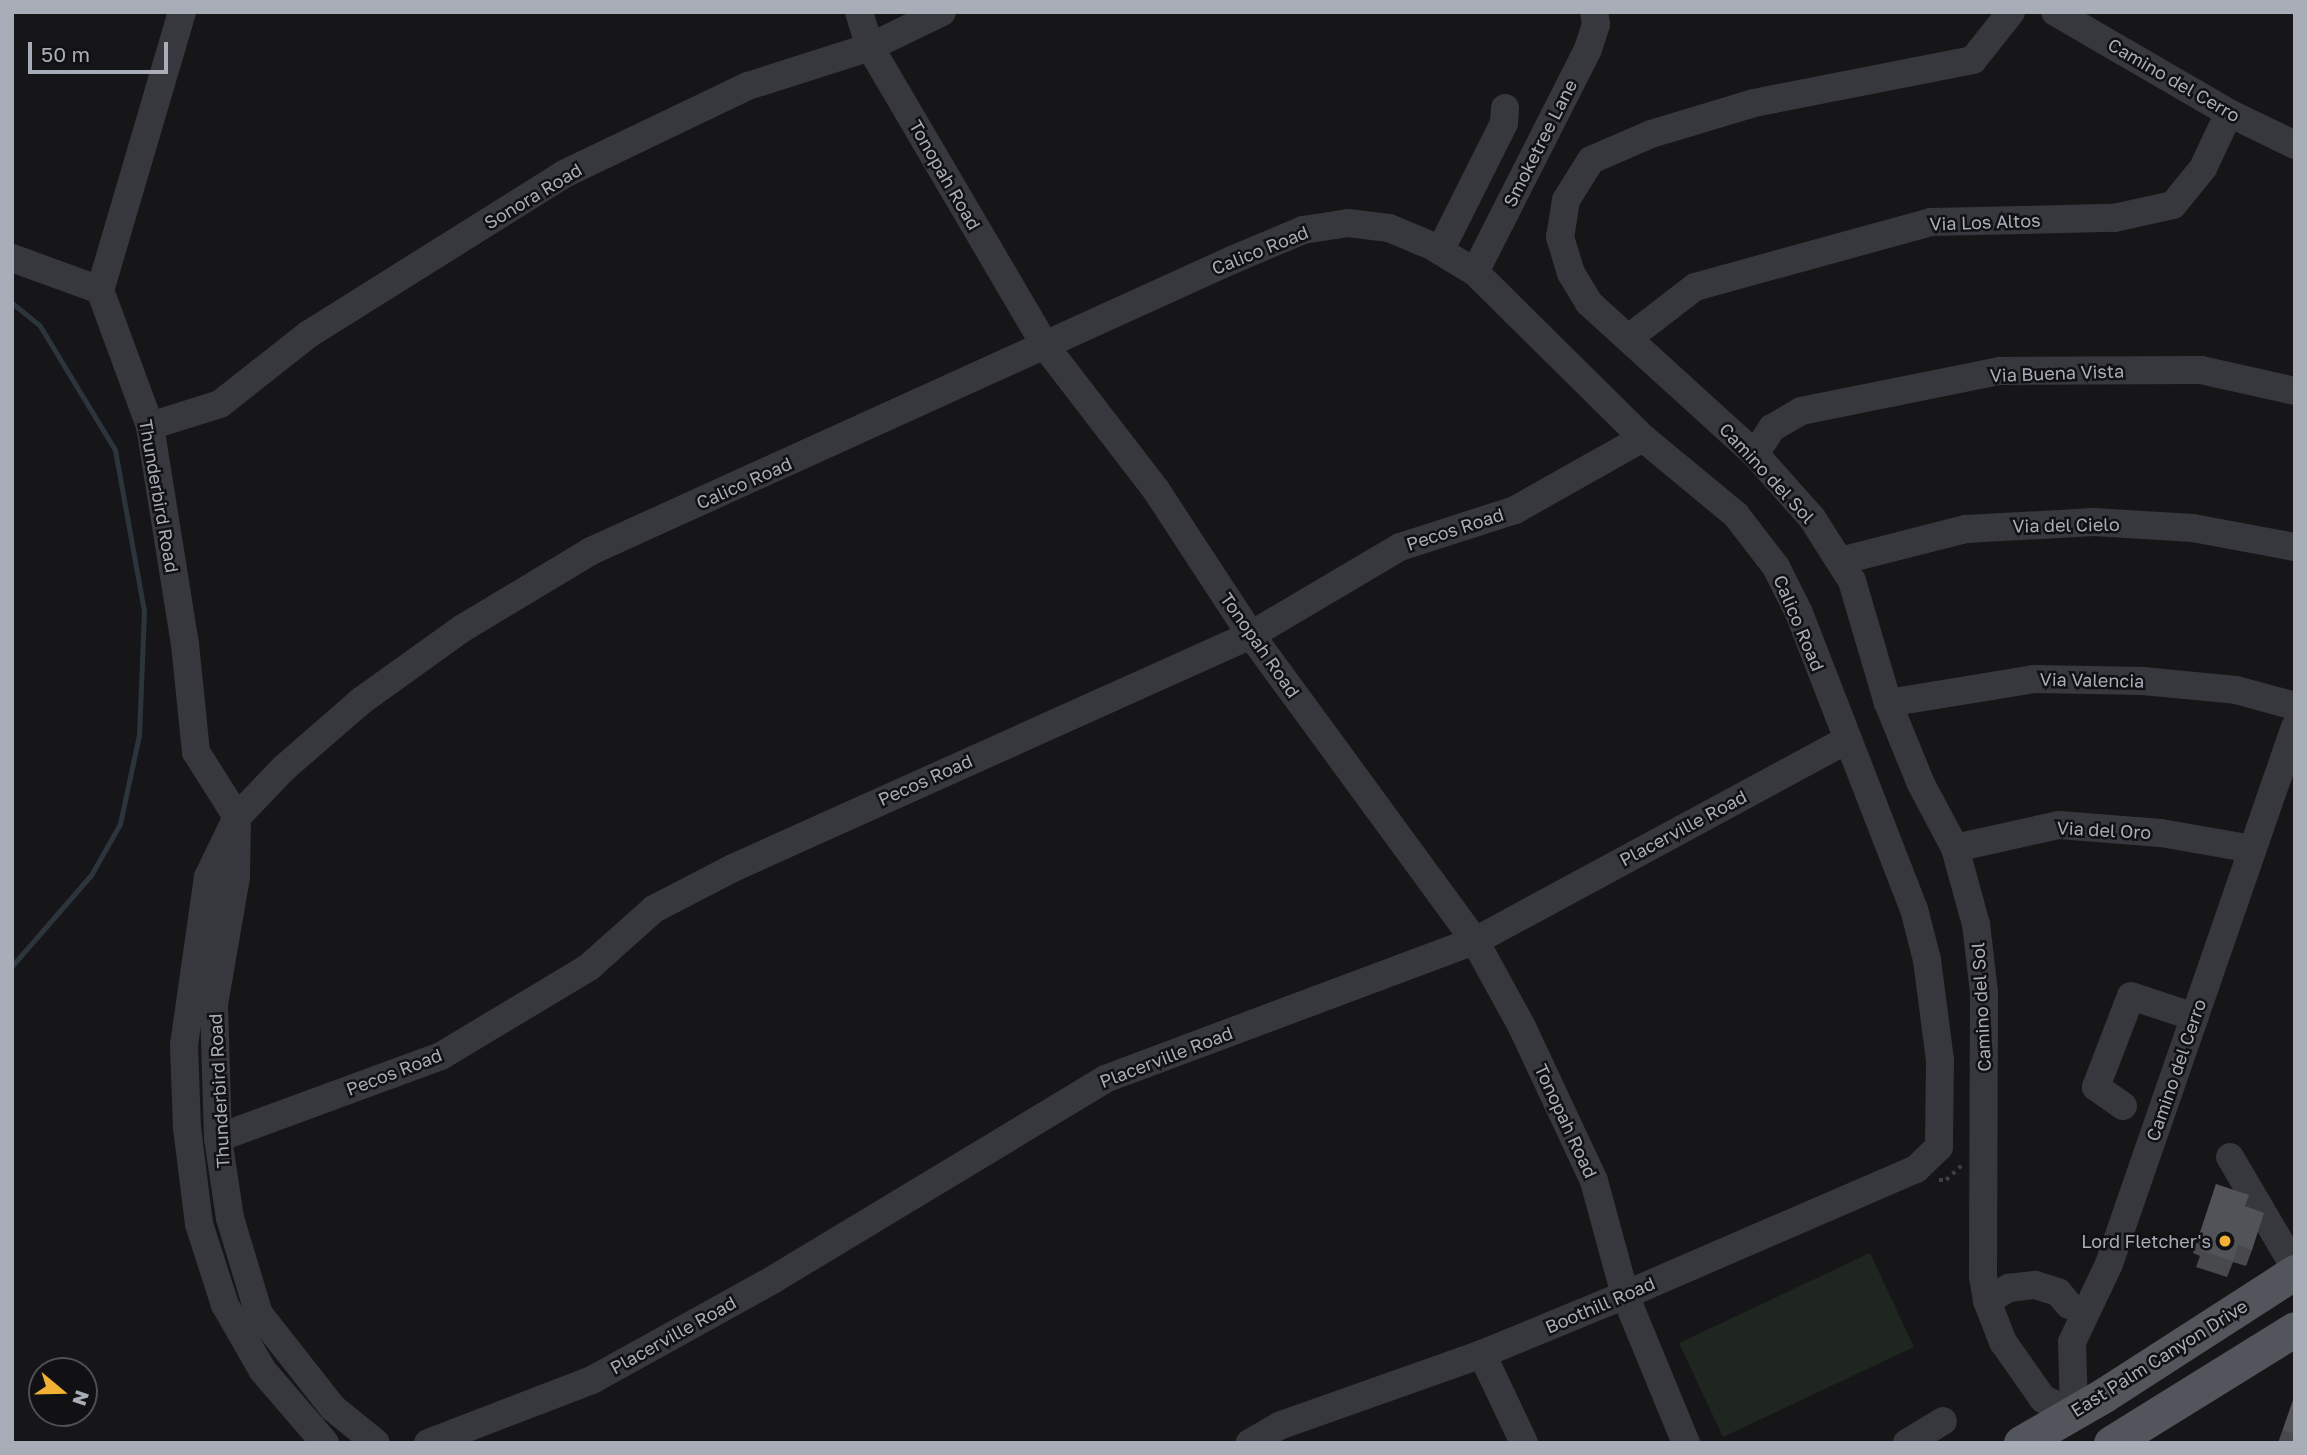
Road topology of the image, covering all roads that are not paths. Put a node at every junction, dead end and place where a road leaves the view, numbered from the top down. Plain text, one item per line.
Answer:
1 (181, 12) edge
2 (859, 12) edge
3 (943, 12) edge
4 (1594, 12) edge
5 (2011, 12) edge
6 (2055, 12) edge
7 (870, 47) junction
8 (1505, 108) dead end
9 (2229, 113) junction
10 (2295, 145) edge
11 (1440, 251) junction
12 (12, 258) edge
13 (1475, 272) junction
14 (100, 289) junction
15 (1630, 337) junction
16 (1046, 347) junction
17 (2295, 391) edge
18 (150, 426) junction
19 (1643, 438) junction
20 (1755, 454) junction
21 (2295, 547) edge
22 (1840, 561) junction
23 (1251, 635) junction
24 (1888, 703) junction
25 (2295, 706) edge
26 (2295, 727) edge
27 (1845, 741) junction
28 (237, 817) junction
29 (1955, 848) junction
30 (2253, 849) junction
31 (1475, 941) junction
32 (2194, 1017) junction
33 (2123, 1106) dead end
34 (218, 1138) junction
35 (1939, 1147) joint
36 (2230, 1157) dead end
37 (2295, 1270) edge
38 (1985, 1289) junction
39 (1625, 1295) junction
40 (2084, 1296) junction
41 (2295, 1329) edge
42 (1482, 1354) junction
43 (1943, 1421) dead end
44 (2078, 1427) edge
45 (325, 1443) edge
46 (376, 1443) edge
47 (428, 1443) edge
48 (1250, 1443) edge
49 (1524, 1443) edge
50 (1686, 1443) edge
51 (1908, 1443) edge
52 (2021, 1443) edge
53 (2111, 1443) edge

1 - 14 street
2 - 7 street, Tonopah Road
3 - 7 street, Sonora Road
4 - 13 street, Smoketree Lane
5 - 15 street, Camino del Sol
6 - 9 street, Camino del Cerro
7 - 16 street, Tonopah Road
7 - 18 street, Sonora Road
8 - 11 street
9 - 10 street, Camino del Cerro
9 - 15 street, Via Los Altos
11 - 13 street, Calico Road
11 - 16 street, Calico Road
12 - 14 street
13 - 19 street, Calico Road
14 - 18 street, Thunderbird Road
15 - 20 street, Camino del Sol
16 - 23 street, Tonopah Road
16 - 28 street, Calico Road
17 - 20 street, Via Buena Vista
18 - 28 street, Thunderbird Road
19 - 23 street, Pecos Road
19 - 27 street, Calico Road
20 - 22 street, Camino del Sol
21 - 22 street, Via del Cielo
22 - 24 street, Camino del Sol
23 - 31 street, Tonopah Road
23 - 34 street, Pecos Road
24 - 25 street, Via Valencia
24 - 29 street, Camino del Sol
26 - 30 street, Camino del Cerro
27 - 31 street, Placerville Road
27 - 35 street, Calico Road
28 - 34 street, Thunderbird Road
28 - 45 street, Thunderbird Road
29 - 30 street, Via del Oro
29 - 38 street, Camino del Sol
30 - 32 street, Camino del Cerro
31 - 39 street, Tonopah Road
31 - 47 street, Placerville Road
32 - 33 street
32 - 40 street, Camino del Cerro
34 - 46 street, Thunderbird Road
35 - 39 street, Boothill Road
36 - 37 street
37 - 44 main road, East Palm Canyon Drive
38 - 40 street
38 - 44 street, Camino del Sol
39 - 42 street, Boothill Road
39 - 50 street, Tonopah Road
40 - 44 street
41 - 53 main road
42 - 48 street, Boothill Road
42 - 49 street
43 - 51 street
44 - 52 main road, East Palm Canyon Drive

